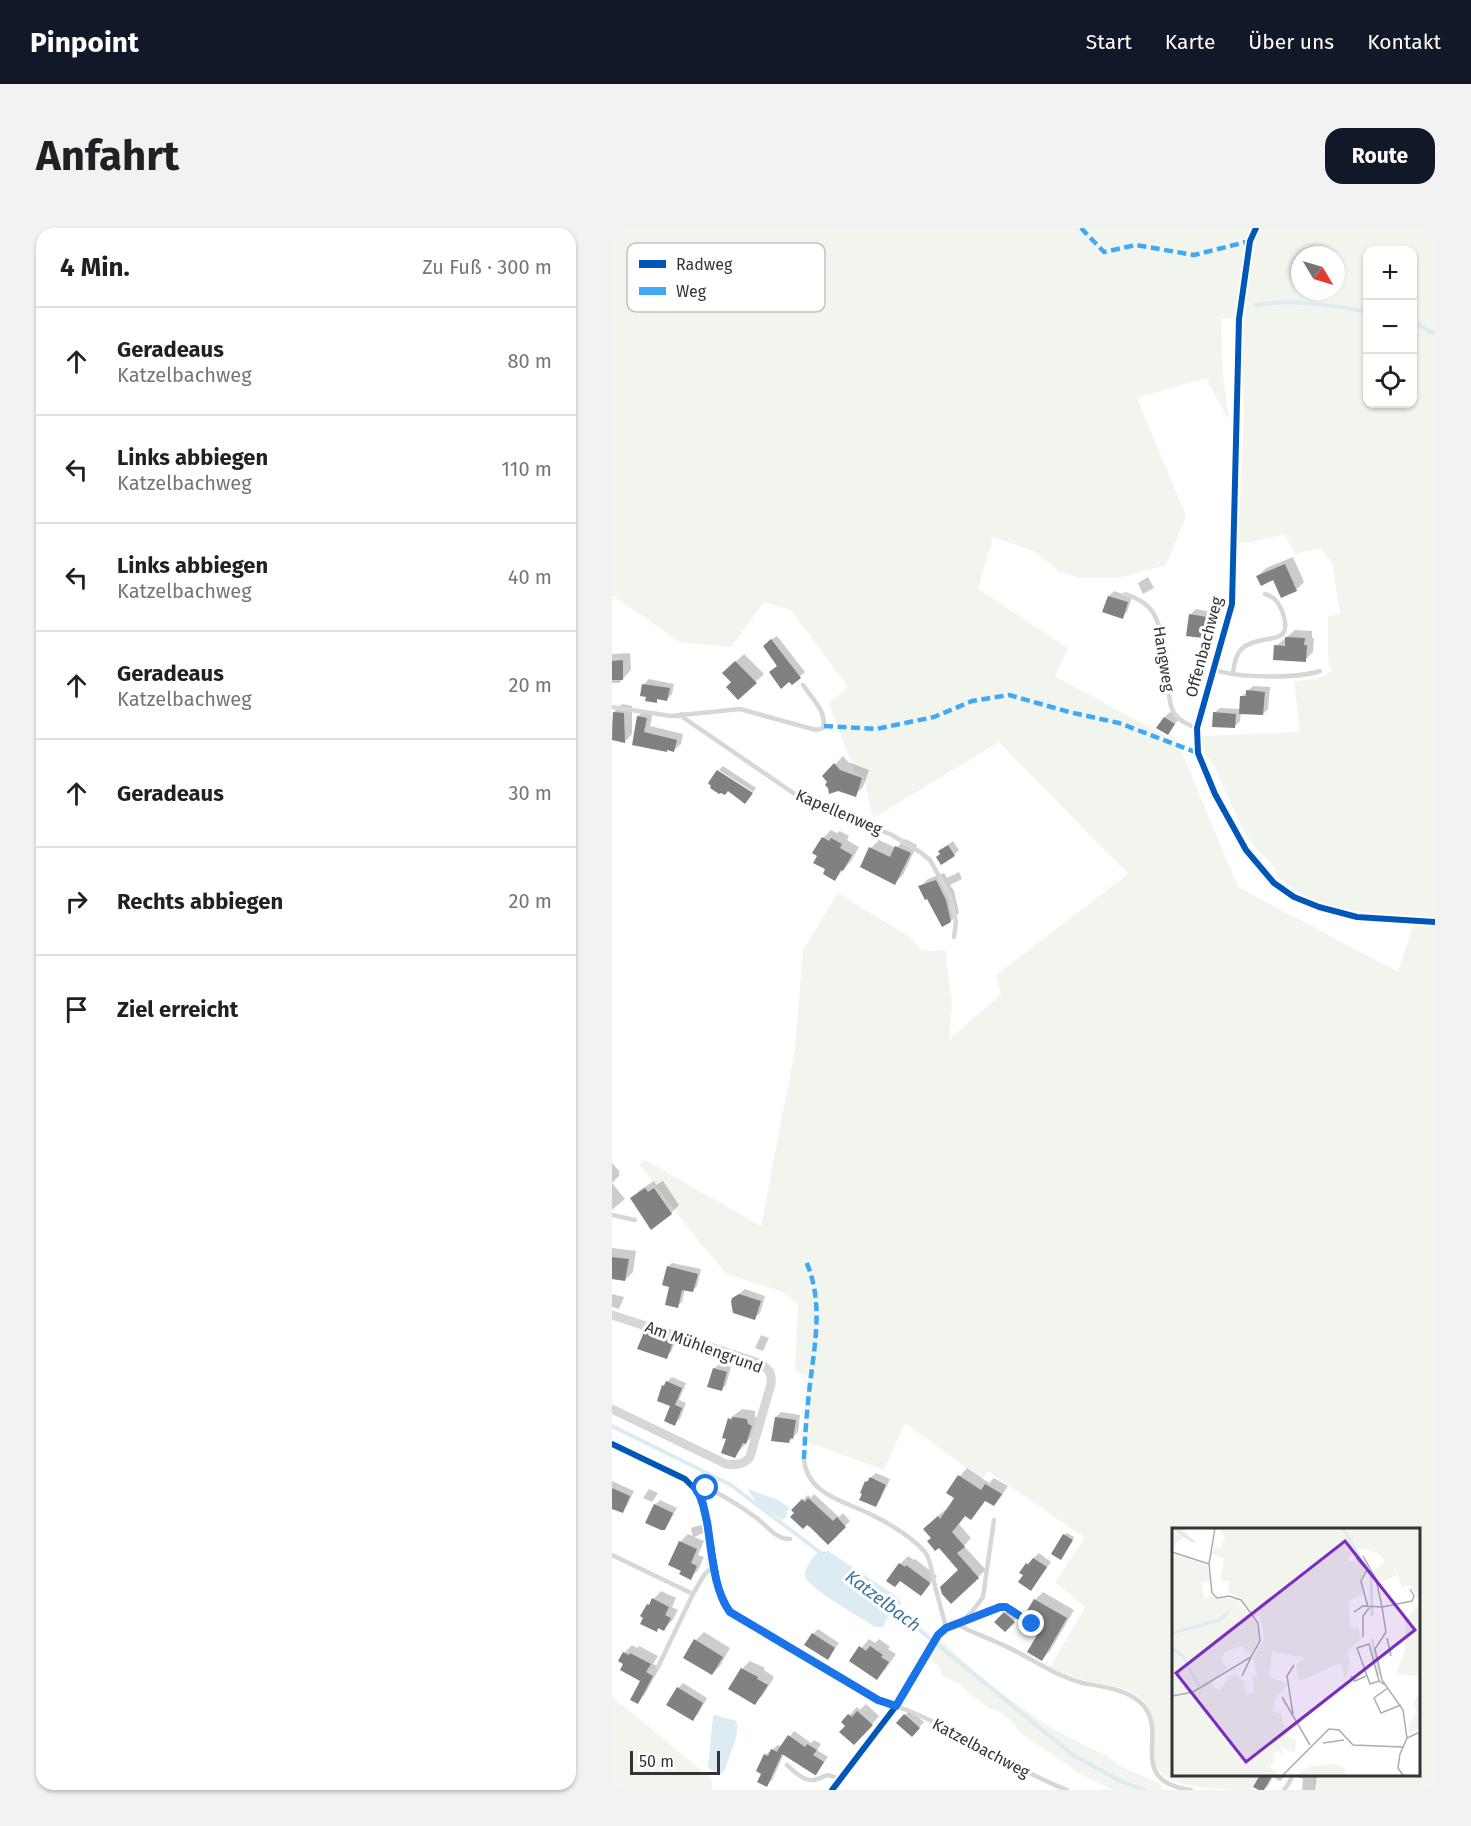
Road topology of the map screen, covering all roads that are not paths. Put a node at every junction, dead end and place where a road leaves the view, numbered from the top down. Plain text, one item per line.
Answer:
1 (1256, 228) edge
2 (1125, 594) dead end
3 (1265, 594) dead end
4 (1212, 669) junction
5 (1320, 671) dead end
6 (1233, 674) junction
7 (802, 685) dead end
8 (612, 707) edge
9 (682, 714) junction
10 (1197, 728) junction
11 (1435, 922) edge
12 (954, 938) dead end
13 (612, 1215) edge
14 (635, 1221) dead end
15 (612, 1315) edge
16 (612, 1409) edge
17 (612, 1444) edge
18 (804, 1459) dead end
19 (695, 1487) junction
20 (994, 1520) dead end
21 (790, 1539) dead end
22 (612, 1555) edge
23 (715, 1569) junction
24 (693, 1594) junction
25 (959, 1623) junction
26 (1032, 1624) dead end
27 (946, 1628) junction
28 (658, 1667) dead end
29 (896, 1706) junction
30 (787, 1765) dead end
31 (1292, 1775) edge
32 (840, 1779) junction
33 (832, 1790) edge
34 (1067, 1790) edge
35 (1191, 1790) edge
36 (1284, 1790) edge

1 - 4 street, Offenbachweg
2 - 10 lane, Hangweg
3 - 6 lane
4 - 6 lane
4 - 10 street, Offenbachweg
5 - 6 lane
7 - 9 lane
8 - 9 lane
9 - 12 lane, Kapellenweg
10 - 11 street, Offenbachweg
13 - 14 lane
15 - 16 street, Am Mühlengrund
17 - 19 street
18 - 27 lane
19 - 21 lane
19 - 23 street, Katzelbachweg
20 - 25 lane
22 - 24 lane
23 - 24 lane
23 - 29 street, Katzelbachweg
24 - 28 lane
25 - 26 lane
25 - 27 lane
25 - 35 lane
27 - 29 lane
29 - 32 street
29 - 34 lane, Katzelbachweg
30 - 32 lane
31 - 36 lane
32 - 33 street

